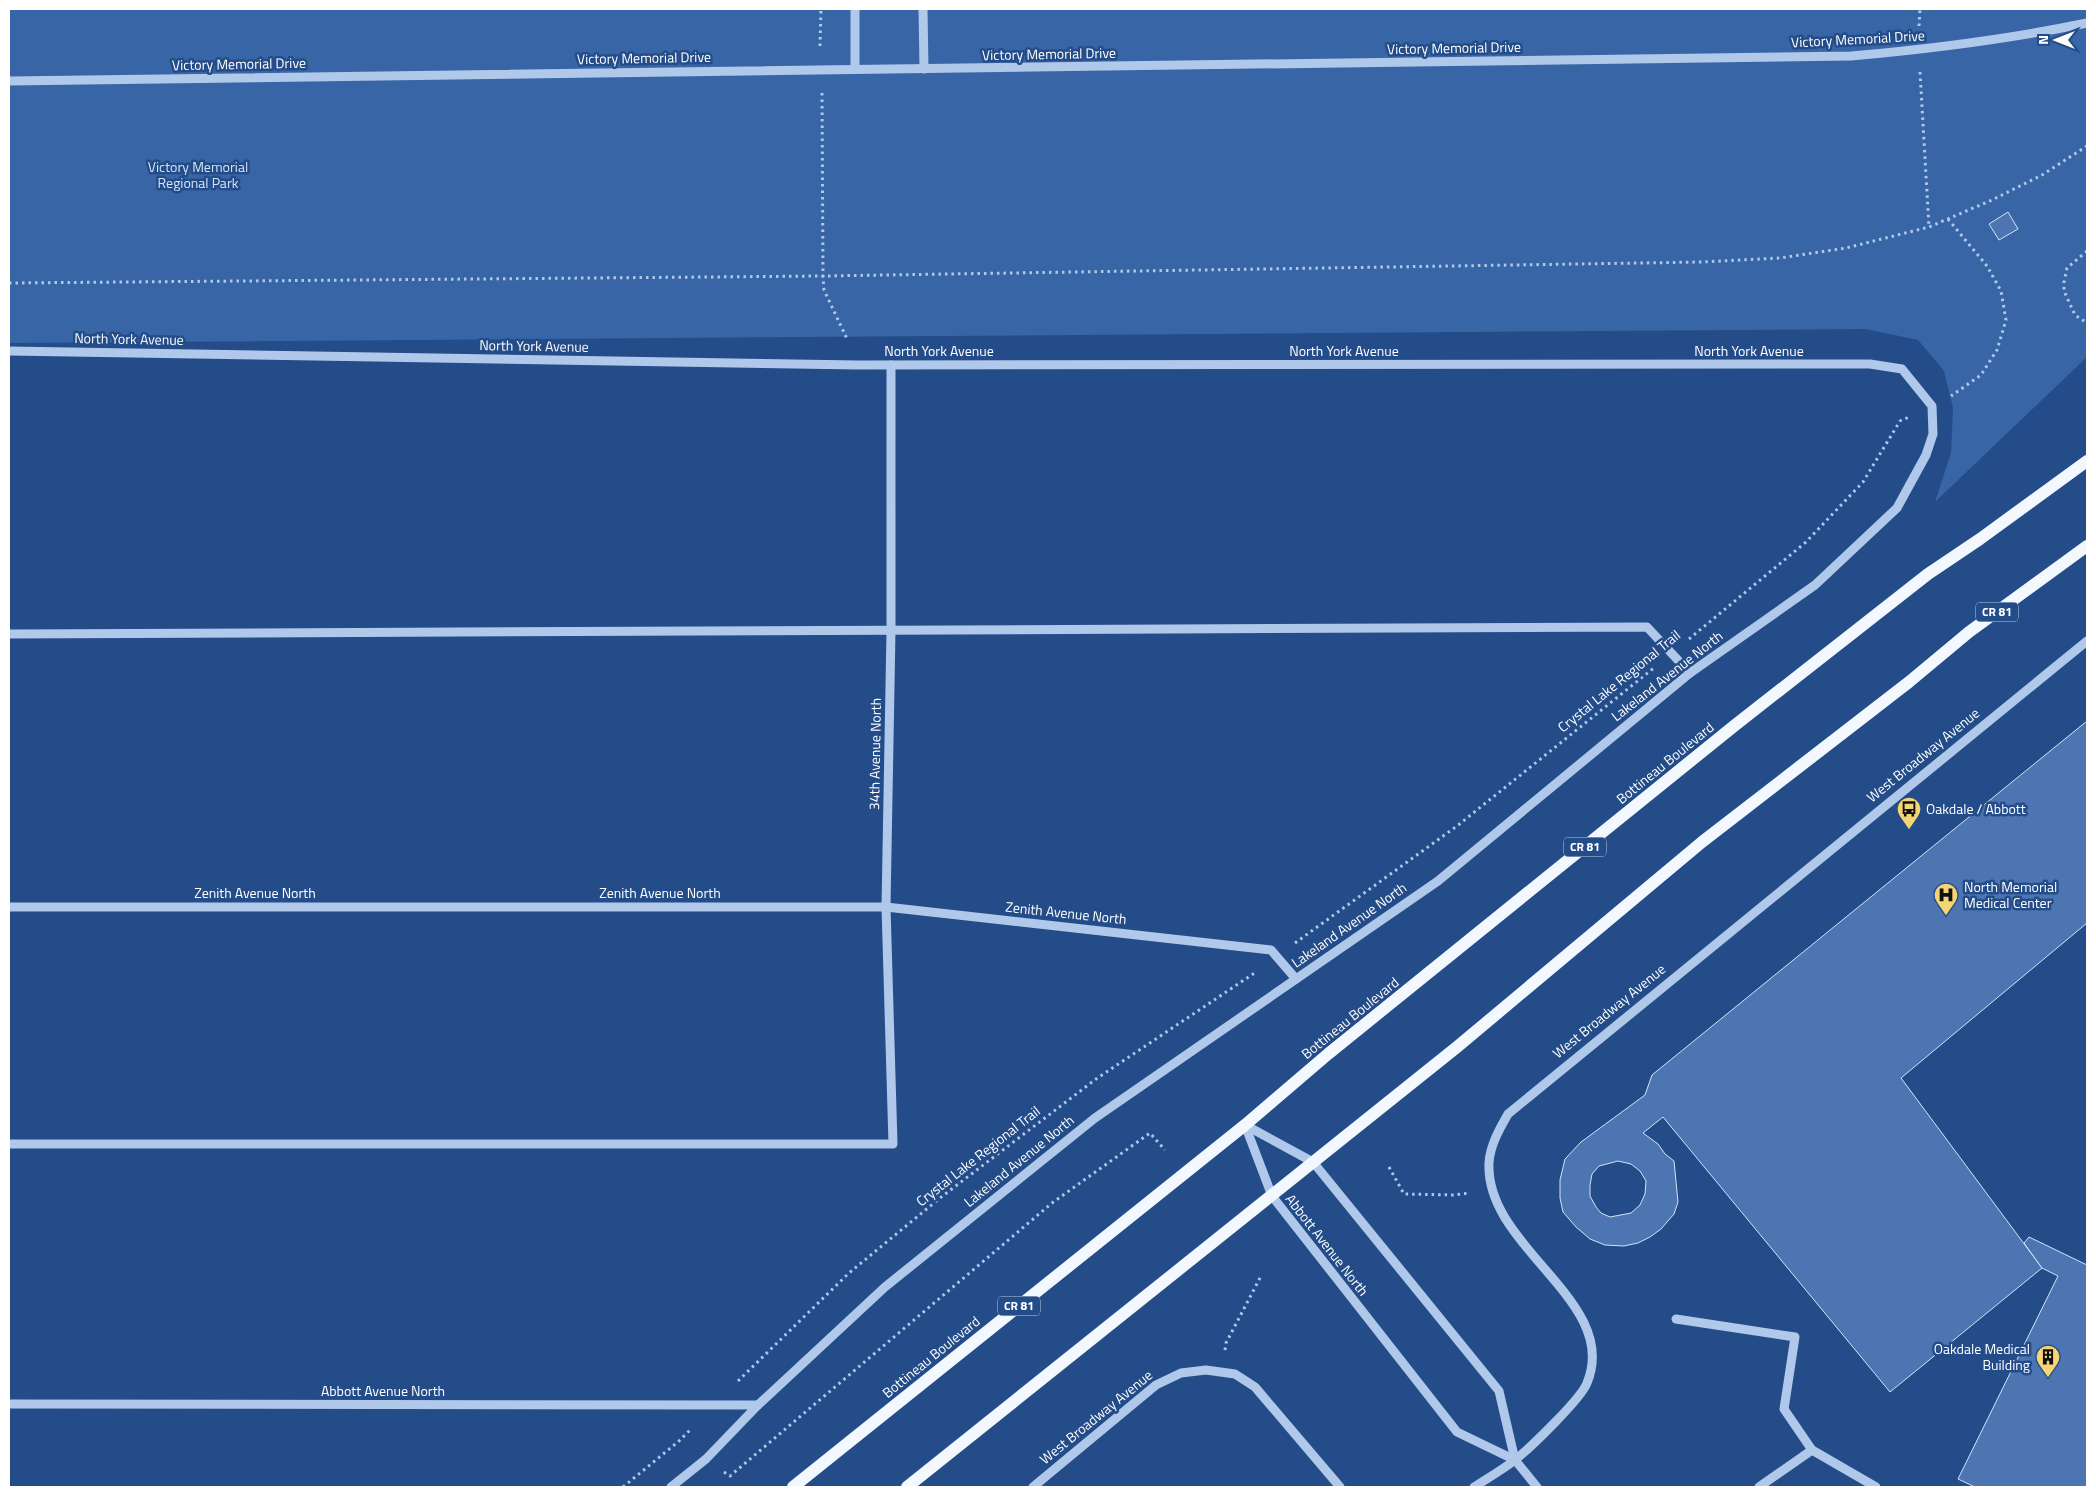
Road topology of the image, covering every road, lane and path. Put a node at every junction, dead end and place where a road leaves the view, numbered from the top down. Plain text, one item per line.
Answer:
1 (821, 9) edge
2 (855, 9) edge
3 (923, 9) edge
4 (1920, 9) edge
5 (2087, 23) edge
6 (1919, 27) dead end
7 (820, 42) dead end
8 (855, 69) junction
9 (924, 69) junction
10 (1920, 76) dead end
11 (9, 81) edge
12 (822, 92) dead end
13 (2087, 146) edge
14 (1948, 220) junction
15 (1930, 227) junction
16 (2087, 251) edge
17 (823, 276) junction
18 (9, 283) edge
19 (2087, 323) edge
20 (9, 351) edge
21 (1870, 364) joint
22 (858, 365) junction
23 (891, 365) junction
24 (1944, 401) dead end
25 (1900, 421) dead end
26 (2087, 454) edge
27 (2087, 462) edge
28 (2051, 486) junction
29 (2087, 546) edge
30 (891, 631) junction
31 (9, 634) edge
32 (2087, 641) edge
33 (1671, 654) junction
34 (1690, 673) junction
35 (9, 907) edge
36 (886, 907) junction
37 (1320, 926) dead end
38 (1296, 979) junction
39 (1236, 987) dead end
40 (1245, 1125) junction
41 (9, 1144) edge
42 (1165, 1150) dead end
43 (1313, 1162) junction
44 (1389, 1167) dead end
45 (1454, 1195) dead end
46 (1272, 1196) junction
47 (1261, 1276) dead end
48 (1676, 1319) dead end
49 (1226, 1343) dead end
50 (754, 1366) dead end
51 (9, 1404) edge
52 (758, 1405) junction
53 (679, 1442) dead end
54 (1812, 1450) junction
55 (1515, 1460) junction
56 (730, 1476) dead end
57 (623, 1487) edge
58 (671, 1487) edge
59 (793, 1487) edge
60 (907, 1487) edge
61 (1033, 1487) edge
62 (1340, 1487) edge
63 (1474, 1487) edge
64 (1537, 1487) edge
65 (1759, 1487) edge
66 (1876, 1487) edge

1 - 7 path
2 - 8 street
3 - 9 street
4 - 6 path
5 - 9 street, Victory Memorial Drive
8 - 9 street, Victory Memorial Drive
8 - 11 street, Victory Memorial Drive
10 - 15 path
12 - 17 path
13 - 14 path
14 - 15 path
14 - 24 path
15 - 17 path
16 - 19 path
17 - 18 path
17 - 22 path
20 - 22 street, North York Avenue
21 - 23 street, North York Avenue
21 - 34 street, Lakeland Avenue North
22 - 23 street, North York Avenue
23 - 30 street, 34th Avenue North
25 - 33 path, Crystal Lake Regional Trail
26 - 28 main road
27 - 28 main road, CR 81
28 - 40 main road, Bottineau Boulevard / CR 81
29 - 43 main road, CR 81
30 - 31 street
30 - 33 street
30 - 36 street, 34th Avenue North
32 - 55 street, West Broadway Avenue
33 - 34 street
33 - 37 path, Crystal Lake Regional Trail
34 - 38 street, Lakeland Avenue North
35 - 36 street, Zenith Avenue North
36 - 38 street, Zenith Avenue North
36 - 41 street, 34th Avenue North
38 - 52 street, Lakeland Avenue North
39 - 50 path, Crystal Lake Regional Trail
40 - 43 street, Abbott Avenue North
40 - 46 street, Abbott Avenue North
40 - 59 main road, Bottineau Boulevard / CR 81
42 - 56 path
43 - 46 main road, CR 81
43 - 55 street, Abbott Avenue North
44 - 45 path
46 - 55 street, Abbott Avenue North
46 - 60 main road, CR 81
47 - 49 path
48 - 54 street
51 - 52 street, Abbott Avenue North
52 - 58 street, Lakeland Avenue North
53 - 57 path
54 - 65 street
54 - 66 street
55 - 63 street, West Broadway Avenue
55 - 64 street, Abbott Avenue North
61 - 62 street, West Broadway Avenue

